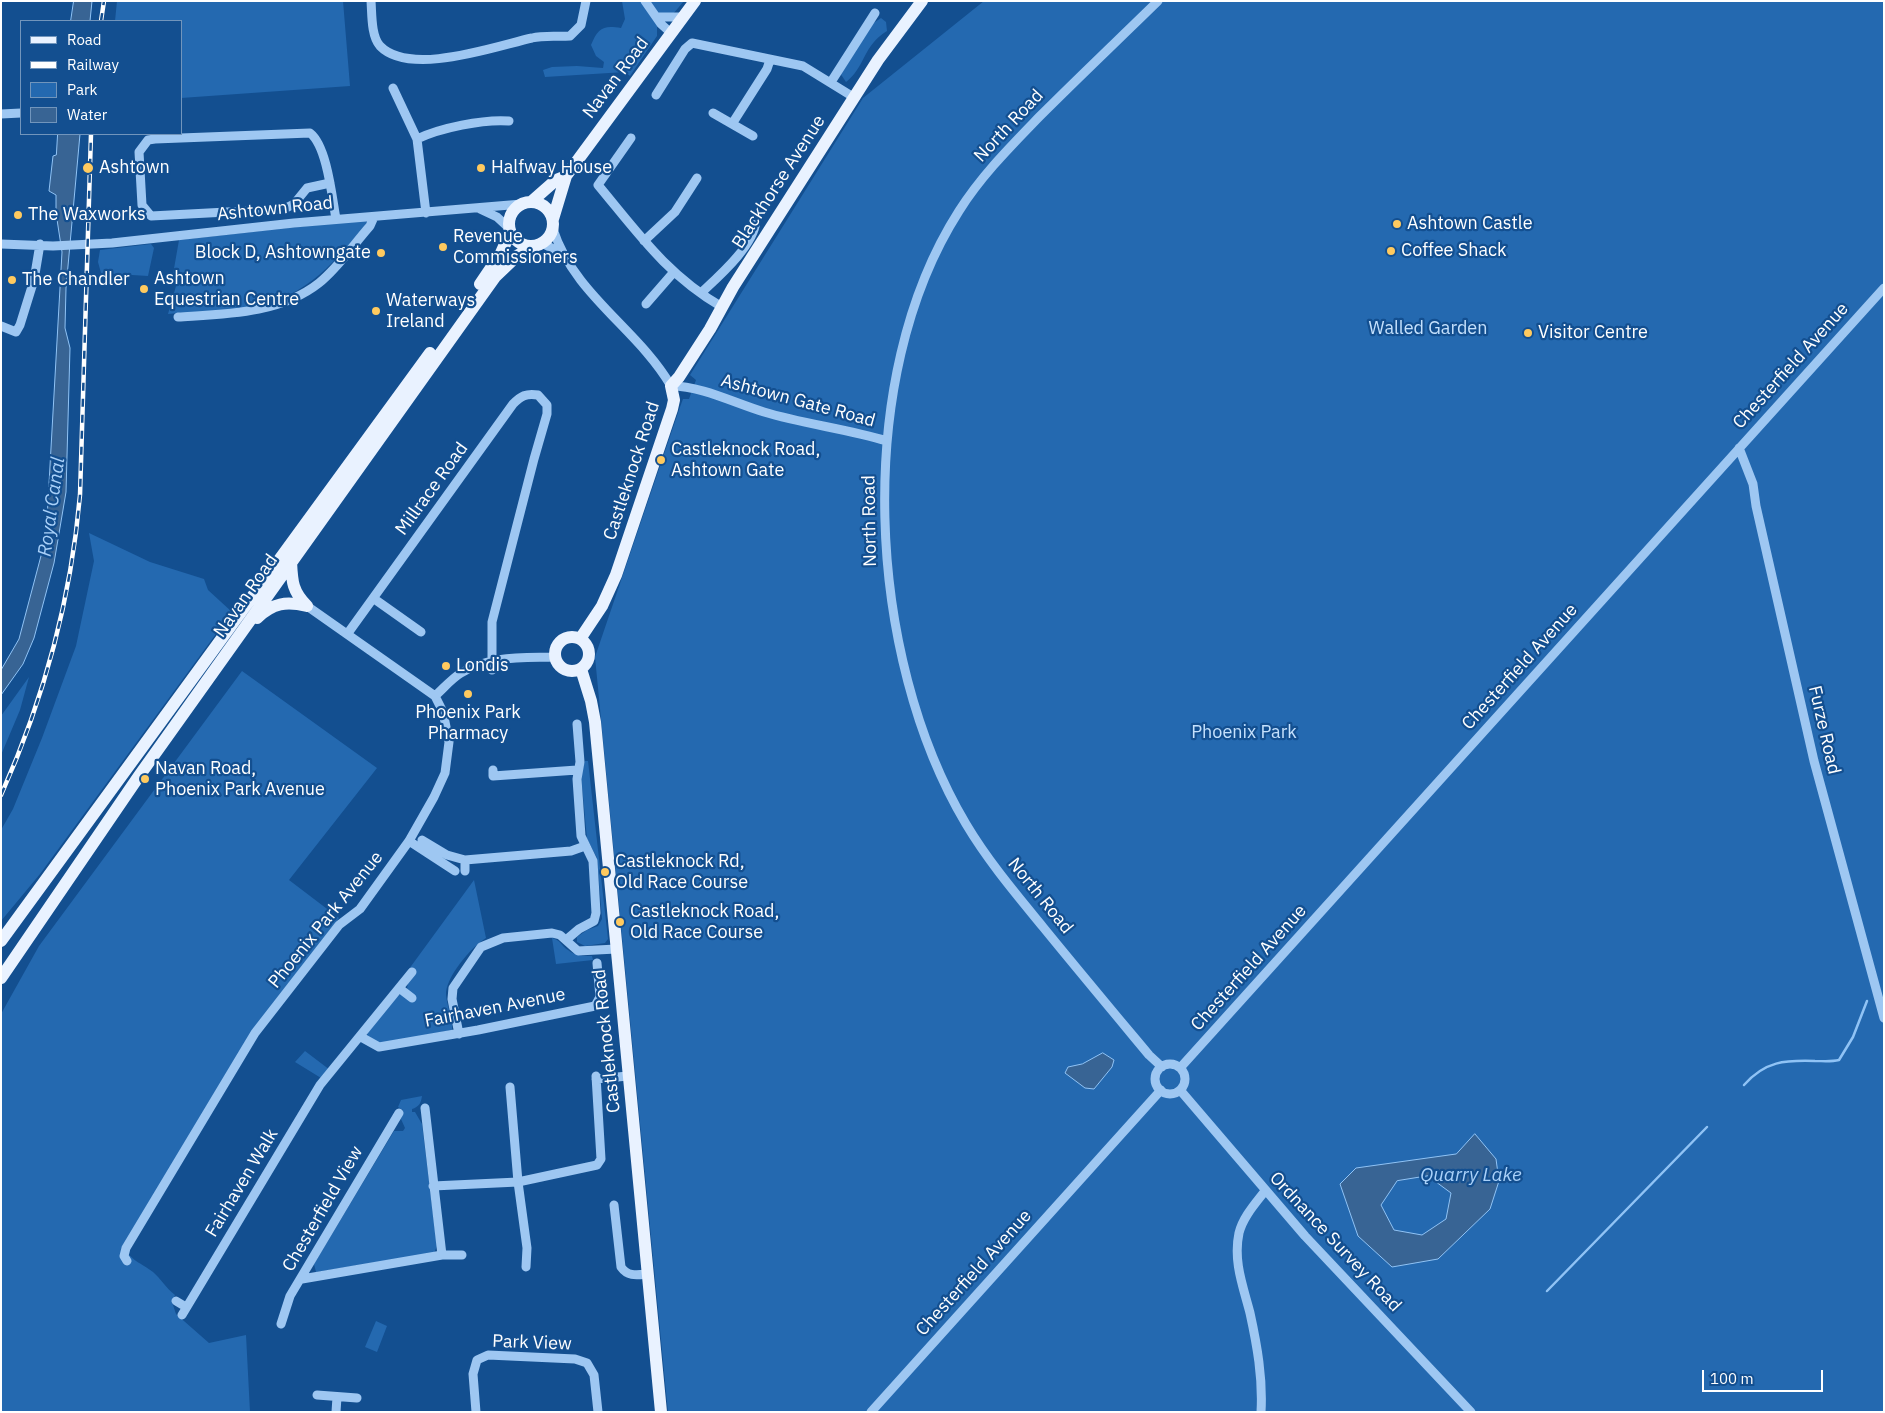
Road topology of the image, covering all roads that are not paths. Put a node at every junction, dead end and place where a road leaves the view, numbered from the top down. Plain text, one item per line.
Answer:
1 (371, 1) edge
2 (586, 1) edge
3 (645, 1) edge
4 (695, 1) edge
5 (922, 1) edge
6 (1158, 1) edge
7 (876, 13) dead end
8 (658, 17) junction
9 (683, 17) junction
10 (671, 33) junction
11 (770, 60) junction
12 (831, 82) junction
13 (393, 88) dead end
14 (656, 95) dead end
15 (855, 98) junction
16 (20, 113) edge
17 (713, 113) dead end
18 (1, 114) edge
19 (509, 121) dead end
20 (732, 124) junction
21 (753, 136) dead end
22 (631, 138) dead end
23 (417, 139) junction
24 (566, 176) junction
25 (697, 178) dead end
26 (330, 182) junction
27 (526, 203) junction
28 (480, 209) junction
29 (426, 213) junction
30 (374, 217) junction
31 (336, 219) junction
32 (756, 221) dead end
33 (553, 224) junction
34 (510, 231) junction
35 (644, 241) junction
36 (1, 244) edge
37 (40, 244) junction
38 (537, 245) junction
39 (562, 253) junction
40 (673, 273) junction
41 (1884, 288) edge
42 (701, 293) junction
43 (646, 304) dead end
44 (722, 307) junction
45 (178, 317) dead end
46 (1, 326) edge
47 (672, 386) junction
48 (887, 441) junction
49 (1739, 448) junction
50 (291, 561) junction
51 (373, 598) junction
52 (307, 606) junction
53 (421, 632) dead end
54 (348, 634) junction
55 (239, 638) junction
56 (580, 638) junction
57 (555, 657) junction
58 (491, 666) junction
59 (581, 669) junction
60 (435, 696) junction
61 (577, 724) dead end
62 (493, 770) dead end
63 (577, 770) junction
64 (422, 840) dead end
65 (409, 841) junction
66 (586, 846) junction
67 (465, 860) junction
68 (57, 864) junction
69 (455, 871) dead end
70 (465, 871) dead end
71 (57, 898) junction
72 (1, 934) edge
73 (566, 940) junction
74 (1, 941) edge
75 (616, 949) junction
76 (597, 963) dead end
77 (412, 972) dead end
78 (1, 978) edge
79 (399, 988) junction
80 (1, 989) edge
81 (412, 998) dead end
82 (1884, 1018) edge
83 (459, 1034) junction
84 (361, 1037) junction
85 (1162, 1067) junction
86 (1180, 1068) junction
87 (628, 1076) junction
88 (510, 1087) dead end
89 (1161, 1090) junction
90 (1180, 1090) junction
91 (425, 1108) dead end
92 (399, 1112) dead end
93 (518, 1182) junction
94 (434, 1186) junction
95 (1265, 1191) junction
96 (614, 1205) dead end
97 (462, 1255) dead end
98 (442, 1256) junction
99 (127, 1261) dead end
100 (526, 1267) dead end
101 (648, 1274) junction
102 (302, 1279) junction
103 (176, 1301) dead end
104 (281, 1324) dead end
105 (317, 1395) dead end
106 (338, 1396) junction
107 (357, 1398) dead end
108 (336, 1412) edge
109 (476, 1412) edge
110 (598, 1412) edge
111 (661, 1412) edge
112 (871, 1412) edge
113 (1261, 1412) edge
114 (1471, 1412) edge

1 - 2 street
3 - 8 street
4 - 9 main road, Navan Road
5 - 15 main road, Blackhorse Avenue
6 - 48 street, North Road
7 - 12 street
8 - 9 street
8 - 10 street
9 - 10 main road, Navan Road
10 - 24 main road, Navan Road
11 - 12 street
11 - 14 street
11 - 20 street
12 - 15 street
13 - 23 street
15 - 44 main road, Blackhorse Avenue
16 - 18 street
17 - 20 street
19 - 23 street
20 - 21 street
22 - 35 street
23 - 29 street
24 - 27 main road, Navan Road
24 - 33 main road, Navan Road
25 - 35 street
26 - 26 street
26 - 31 street
27 - 28 street, Ashtown Road
27 - 33 main road
27 - 34 main road
28 - 29 street, Ashtown Road
28 - 34 street
29 - 30 street, Ashtown Road
30 - 31 street, Ashtown Road
30 - 45 street
31 - 37 street, Ashtown Road
32 - 42 street
33 - 38 main road
33 - 39 street, Castleknock Road
34 - 38 main road
34 - 68 main road, Navan Road
35 - 40 street
36 - 37 street
37 - 46 street
38 - 39 street
38 - 50 main road, Navan Road
39 - 47 street, Castleknock Road
40 - 42 street
40 - 43 street
41 - 49 street, Chesterfield Avenue
42 - 44 street
44 - 47 main road, Blackhorse Avenue
47 - 48 street, Ashtown Gate Road
47 - 56 main road, Castleknock Road
48 - 85 street, North Road
49 - 82 street, Furze Road
49 - 86 street, Chesterfield Avenue
50 - 52 main road
50 - 55 main road, Navan Road
51 - 53 street
51 - 54 street, Millrace Road
51 - 58 street, Millrace Road
52 - 54 street
52 - 55 main road
54 - 60 street
55 - 71 main road, Navan Road
56 - 57 main road
56 - 59 main road
57 - 58 street
57 - 59 main road
58 - 60 street
59 - 75 main road, Castleknock Road
60 - 65 street, Phoenix Park Avenue
61 - 63 street
62 - 63 street
63 - 66 street
64 - 67 street
65 - 69 street
65 - 99 street, Phoenix Park Avenue
66 - 67 street
66 - 73 street
67 - 70 street
68 - 72 main road
68 - 74 main road, Navan Road
71 - 78 main road, Navan Road
71 - 80 main road
73 - 75 street
73 - 83 street
75 - 87 main road, Castleknock Road
76 - 83 street, Fairhaven Avenue
77 - 79 street
79 - 81 street
79 - 84 street
83 - 84 street, Fairhaven Avenue
84 - 103 street, Fairhaven Walk
85 - 86 street
85 - 89 street
86 - 90 street
87 - 93 street
87 - 101 main road, Castleknock Road
88 - 93 street
89 - 90 street
89 - 112 street, Chesterfield Avenue
90 - 95 street, Ordnance Survey Road
91 - 94 street
92 - 102 street, Chesterfield View
93 - 94 street
93 - 100 street
94 - 98 street
95 - 113 street
95 - 114 street, Ordnance Survey Road
96 - 101 street
97 - 98 street
98 - 102 street
101 - 111 main road, Castleknock Road
102 - 104 street, Chesterfield View
105 - 106 street
106 - 107 street
106 - 108 street
109 - 110 street, Park View

